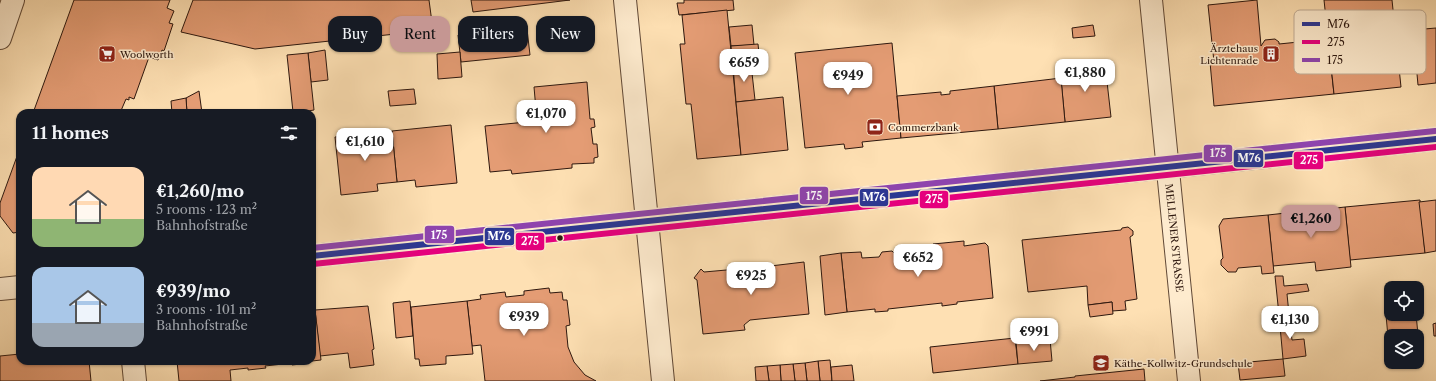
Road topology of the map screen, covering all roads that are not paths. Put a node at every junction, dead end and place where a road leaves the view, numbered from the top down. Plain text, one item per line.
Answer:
1 (13, 0) edge
2 (625, 0) edge
3 (1151, 0) edge
4 (0, 38) edge
5 (1436, 139) edge
6 (1168, 167) junction
7 (647, 221) junction
8 (316, 256) edge
9 (16, 287) edge
10 (0, 289) edge
11 (133, 365) edge
12 (135, 381) edge
13 (663, 381) edge
14 (1189, 381) edge

1 - 4 street
2 - 7 street
3 - 6 street, MELLENER STRASSE
5 - 6 street
6 - 7 street
6 - 14 street, MELLENER STRASSE
7 - 8 street
7 - 13 street
9 - 10 street
11 - 12 street

